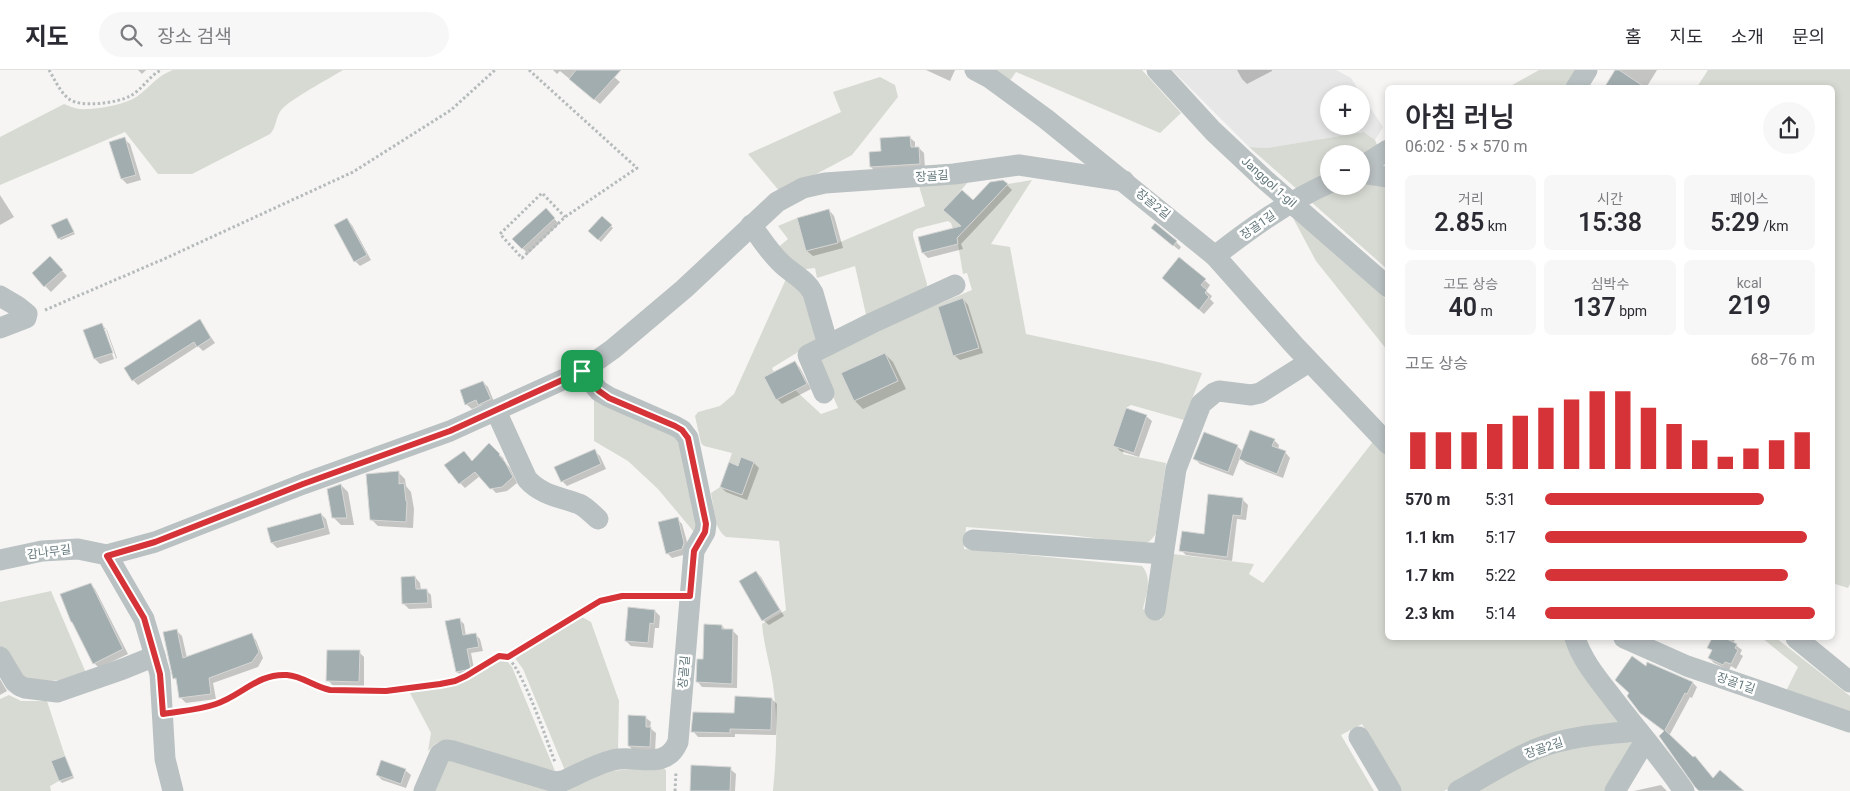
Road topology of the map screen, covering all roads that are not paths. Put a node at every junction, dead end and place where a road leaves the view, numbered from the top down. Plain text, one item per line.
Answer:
1 (975, 70) edge
2 (1157, 70) edge
3 (1587, 70) edge
4 (1578, 85) edge
5 (1385, 152) edge
6 (1370, 161) edge
7 (1370, 174) edge
8 (1385, 177) edge
9 (1124, 180) junction
10 (1320, 188) edge
11 (1291, 202) junction
12 (751, 225) junction
13 (1215, 256) junction
14 (1385, 283) edge
15 (955, 286) dead end
16 (0, 296) edge
17 (0, 328) edge
18 (828, 345) junction
19 (1309, 362) junction
20 (582, 371) junction
21 (824, 393) dead end
22 (496, 411) junction
23 (1385, 441) edge
24 (598, 519) dead end
25 (973, 540) dead end
26 (1163, 554) junction
27 (107, 556) junction
28 (0, 560) edge
29 (1155, 610) dead end
30 (1576, 640) edge
31 (1629, 640) edge
32 (1798, 640) edge
33 (155, 656) junction
34 (0, 657) edge
35 (1850, 682) edge
36 (1850, 722) edge
37 (1360, 736) dead end
38 (1641, 736) junction
39 (173, 791) edge
40 (424, 791) edge
41 (1391, 791) edge
42 (1458, 791) edge
43 (1615, 791) edge
44 (1684, 791) edge

1 - 9 street, 장골2길
2 - 11 street, Janggol 1-gil
3 - 4 street
5 - 6 street
7 - 8 street
9 - 12 street, 장골길
9 - 13 street, 장골2길
10 - 11 street, 장골1길
11 - 13 street, 장골1길
11 - 14 street, Janggol 1-gil
12 - 18 street
12 - 20 street, 장골길
13 - 19 street, 장골2길
15 - 18 street
16 - 17 street
18 - 21 street
19 - 23 street, 장골2길
19 - 26 street
20 - 22 street, 장골길
20 - 40 street, 장골길
22 - 24 street
22 - 27 street, 장골길
25 - 26 street
26 - 29 street
27 - 28 street, 감나무길
27 - 33 street
30 - 38 street
31 - 36 street, 장골1길
32 - 35 street
33 - 34 street
33 - 39 street
37 - 41 street
38 - 42 street, 장골2길
38 - 43 street
38 - 44 street

